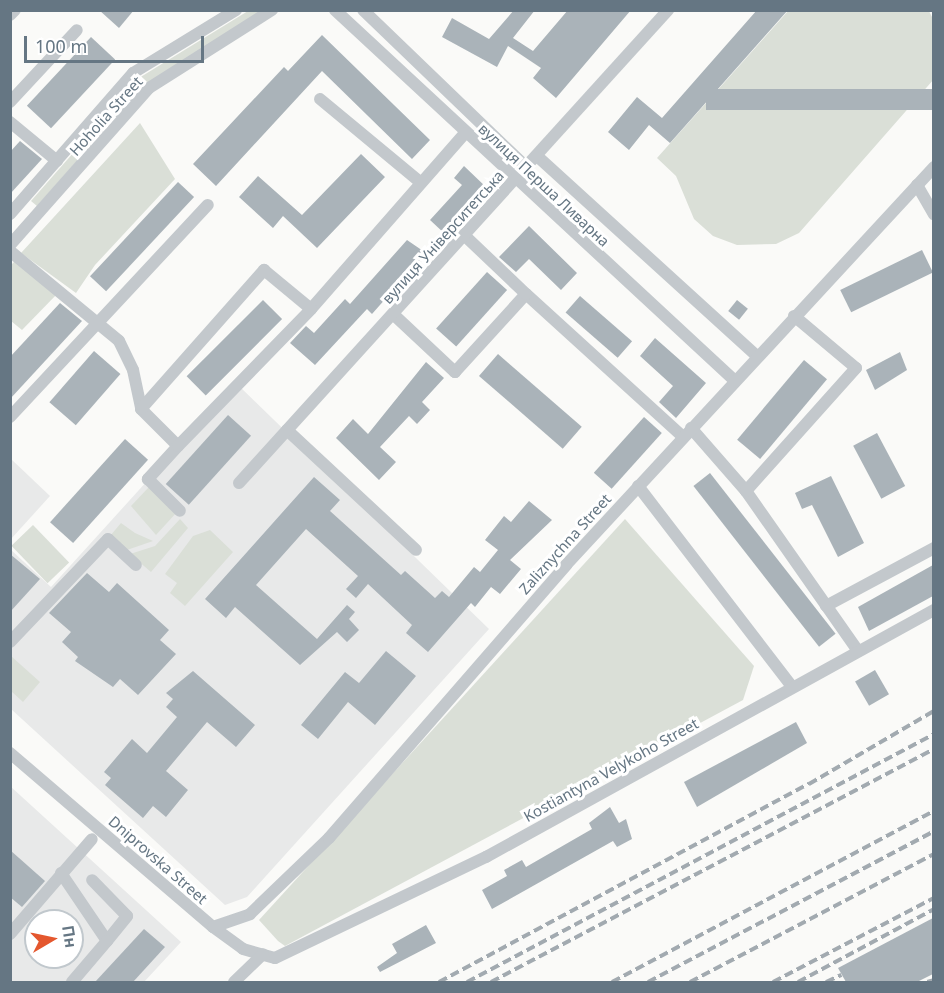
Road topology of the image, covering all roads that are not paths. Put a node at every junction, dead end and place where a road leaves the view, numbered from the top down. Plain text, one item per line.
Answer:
1 (15, 10) edge
2 (236, 10) edge
3 (272, 10) edge
4 (335, 10) edge
5 (363, 10) edge
6 (668, 10) edge
7 (10, 15) edge
8 (77, 30) dead end
9 (320, 99) dead end
10 (10, 102) edge
11 (10, 122) edge
12 (465, 133) junction
13 (537, 156) junction
14 (57, 161) junction
15 (520, 161) dead end
16 (933, 167) edge
17 (516, 180) junction
18 (421, 183) junction
19 (917, 185) junction
20 (208, 205) dead end
21 (12, 211) edge
22 (933, 215) edge
23 (465, 236) junction
24 (10, 244) edge
25 (10, 251) edge
26 (526, 294) junction
27 (311, 309) junction
28 (393, 314) junction
29 (794, 316) junction
30 (101, 321) junction
31 (757, 356) junction
32 (734, 380) junction
33 (141, 410) junction
34 (10, 417) edge
35 (287, 430) junction
36 (687, 432) junction
37 (178, 446) junction
38 (239, 483) dead end
39 (639, 486) junction
40 (746, 491) junction
41 (180, 511) dead end
42 (933, 548) edge
43 (416, 550) dead end
44 (136, 565) dead end
45 (826, 606) junction
46 (933, 610) edge
47 (10, 642) edge
48 (858, 651) junction
49 (792, 687) junction
50 (10, 753) edge
51 (92, 839) dead end
52 (61, 873) junction
53 (92, 880) dead end
54 (213, 927) junction
55 (12, 929) edge
56 (107, 941) junction
57 (299, 949) joint
58 (263, 954) junction
59 (72, 982) edge
60 (234, 982) edge

1 - 7 street
2 - 14 street, Hoholia Street
3 - 24 street, Hoholia Street
4 - 12 street, вулиця Перша Ливарна
5 - 15 street
6 - 13 street, вулиця Університетська
8 - 10 street
9 - 18 street
11 - 14 street
12 - 17 street, вулиця Перша Ливарна
12 - 18 street
13 - 17 street, вулиця Університетська
13 - 31 street, вулиця Перша Ливарна
14 - 21 street, Hoholia Street
16 - 19 street, Zaliznychna Street
17 - 23 street, вулиця Університетська
17 - 32 street, вулиця Перша Ливарна
18 - 27 street
19 - 22 street
19 - 29 street, Zaliznychna Street
20 - 30 street
23 - 26 street
23 - 28 street, вулиця Університетська
25 - 30 street
26 - 28 street
26 - 36 street
27 - 33 street
27 - 37 street
28 - 35 street, вулиця Університетська
29 - 31 street, Zaliznychna Street
29 - 40 street
30 - 33 street
30 - 34 street
31 - 32 street, Zaliznychna Street
32 - 36 street, Zaliznychna Street
33 - 37 street
35 - 38 street, вулиця Університетська
35 - 43 street
36 - 39 street, Zaliznychna Street
36 - 40 street
37 - 41 street
39 - 49 street
39 - 54 street, Zaliznychna Street
40 - 45 street
42 - 45 street
44 - 47 street
45 - 48 street
46 - 48 street, Kostiantyna Velykoho Street
48 - 49 street, Kostiantyna Velykoho Street
49 - 57 street, Kostiantyna Velykoho Street
50 - 54 street, Dniprovska Street
51 - 52 street
52 - 55 street
52 - 56 street
53 - 56 street
54 - 58 street, Dniprovska Street
56 - 59 street
57 - 58 street, Dniprovska Street
58 - 60 street

